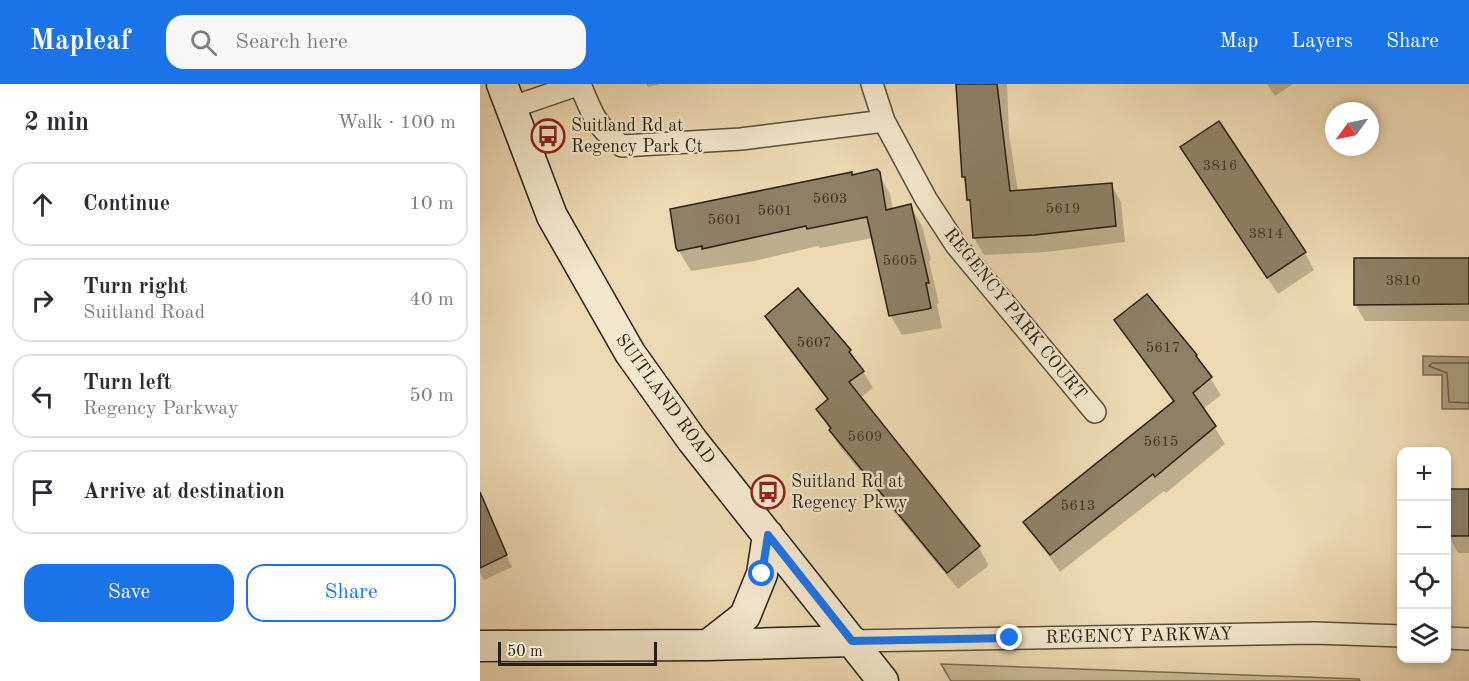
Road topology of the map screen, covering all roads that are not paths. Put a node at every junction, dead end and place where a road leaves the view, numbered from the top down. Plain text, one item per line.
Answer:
1 (580, 84) edge
2 (872, 84) edge
3 (506, 96) edge
4 (884, 122) junction
5 (1095, 412) dead end
6 (768, 535) junction
7 (1397, 636) edge
8 (1451, 638) edge
9 (1469, 639) edge
10 (852, 641) junction
11 (708, 645) junction
12 (480, 646) edge
13 (883, 681) edge

1 - 3 street
1 - 4 street
2 - 4 street, REGENCY PARK COURT
3 - 6 main road, SUITLAND ROAD
4 - 5 street, REGENCY PARK COURT
6 - 10 main road, SUITLAND ROAD
6 - 11 main road
7 - 10 street, REGENCY PARKWAY
8 - 9 street
10 - 11 main road, REGENCY PARKWAY
10 - 13 main road, SUITLAND ROAD
11 - 12 main road, REGENCY PARKWAY

